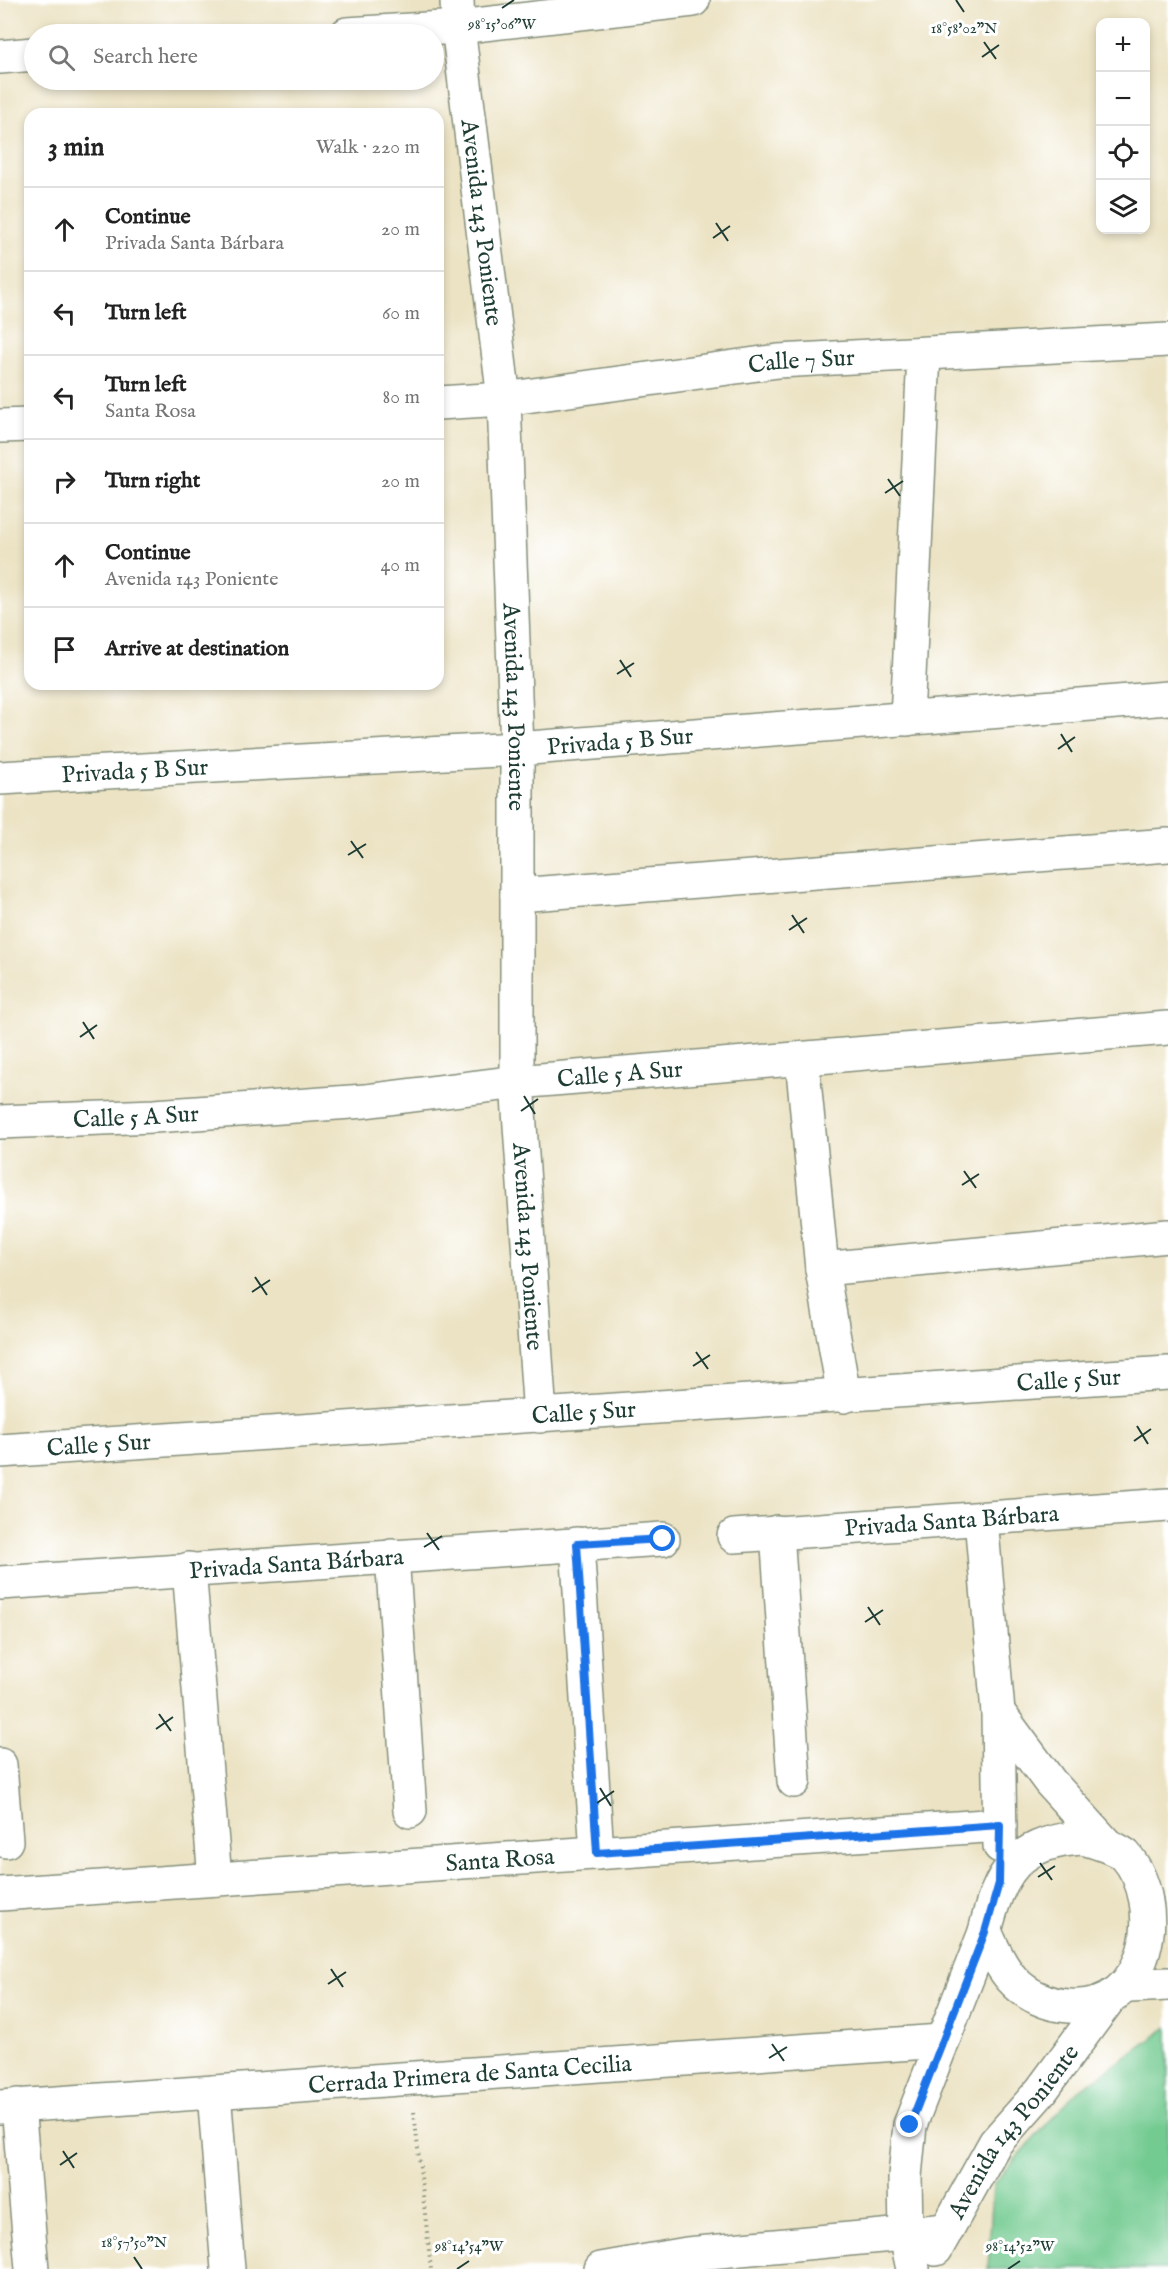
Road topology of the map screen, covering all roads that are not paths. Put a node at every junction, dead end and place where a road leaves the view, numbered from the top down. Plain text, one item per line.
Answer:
1 (693, 0) edge
2 (457, 14) edge
3 (402, 24) edge
4 (24, 55) edge
5 (0, 57) edge
6 (1168, 340) edge
7 (924, 354) junction
8 (504, 399) junction
9 (444, 403) edge
10 (24, 425) edge
11 (0, 426) edge
12 (1168, 698) edge
13 (907, 719) junction
14 (517, 749) junction
15 (0, 778) edge
16 (1168, 845) edge
17 (517, 895) junction
18 (1168, 1028) edge
19 (802, 1059) junction
20 (517, 1082) junction
21 (0, 1122) edge
22 (1168, 1236) edge
23 (822, 1269) junction
24 (1168, 1373) edge
25 (844, 1396) junction
26 (540, 1416) junction
27 (0, 1451) edge
28 (1168, 1505) edge
29 (981, 1519) junction
30 (777, 1532) junction
31 (734, 1536) dead end
32 (663, 1539) dead end
33 (577, 1544) junction
34 (392, 1556) junction
35 (189, 1569) junction
36 (0, 1583) edge
37 (998, 1712) junction
38 (0, 1765) edge
39 (794, 1781) dead end
40 (410, 1810) dead end
41 (1000, 1825) junction
42 (6, 1841) dead end
43 (1107, 1845) junction
44 (597, 1853) junction
45 (1155, 1872) edge
46 (214, 1879) junction
47 (999, 1883) junction
48 (0, 1894) edge
49 (985, 1932) junction
50 (1168, 1984) edge
51 (1119, 1993) junction
52 (941, 2041) junction
53 (214, 2092) junction
54 (9, 2106) edge
55 (947, 2230) junction
56 (906, 2236) junction
57 (688, 2262) edge
58 (32, 2269) edge
59 (228, 2269) edge
60 (601, 2269) edge
61 (913, 2269) edge
62 (925, 2269) edge

1 - 2 street
2 - 3 street
2 - 8 street, Avenida 143 Poniente
4 - 5 street
6 - 7 street, Calle 7 Sur
7 - 8 street, Calle 7 Sur
7 - 13 street
8 - 9 street, Calle 7 Sur
8 - 14 street, Avenida 143 Poniente
10 - 11 street
12 - 13 street, Privada 5 B Sur
13 - 14 street, Privada 5 B Sur
14 - 15 street, Privada 5 B Sur
14 - 17 street, Avenida 143 Poniente
16 - 17 street
17 - 20 street, Avenida 143 Poniente
18 - 19 street, Calle 5 A Sur
19 - 20 street, Calle 5 A Sur
19 - 23 street
20 - 21 street, Calle 5 A Sur
20 - 26 street, Avenida 143 Poniente
22 - 23 street
23 - 25 street
24 - 25 street, Calle 5 Sur
25 - 26 street, Calle 5 Sur
26 - 27 street, Calle 5 Sur
28 - 29 street, Privada Santa Bárbara
29 - 30 street, Privada Santa Bárbara
29 - 37 street
30 - 31 street, Privada Santa Bárbara
30 - 39 street
32 - 33 street, Privada Santa Bárbara
33 - 34 street, Privada Santa Bárbara
33 - 44 street
34 - 35 street, Privada Santa Bárbara
34 - 40 street
35 - 36 street, Privada Santa Bárbara
35 - 46 street
37 - 41 street
37 - 43 street
38 - 42 street
41 - 44 street, Santa Rosa
41 - 47 street
43 - 45 street
43 - 47 street
44 - 46 street, Santa Rosa
45 - 51 street
46 - 48 street, Santa Rosa
47 - 49 street
49 - 51 street
49 - 52 street
50 - 51 street
51 - 55 street, Avenida 143 Poniente
52 - 53 street, Cerrada Primera de Santa Cecilia
52 - 56 street
53 - 54 street, Cerrada Primera de Santa Cecilia
53 - 59 street
54 - 58 street
55 - 56 street
55 - 62 street, Avenida 143 Poniente
56 - 57 street
56 - 61 street
57 - 60 street

